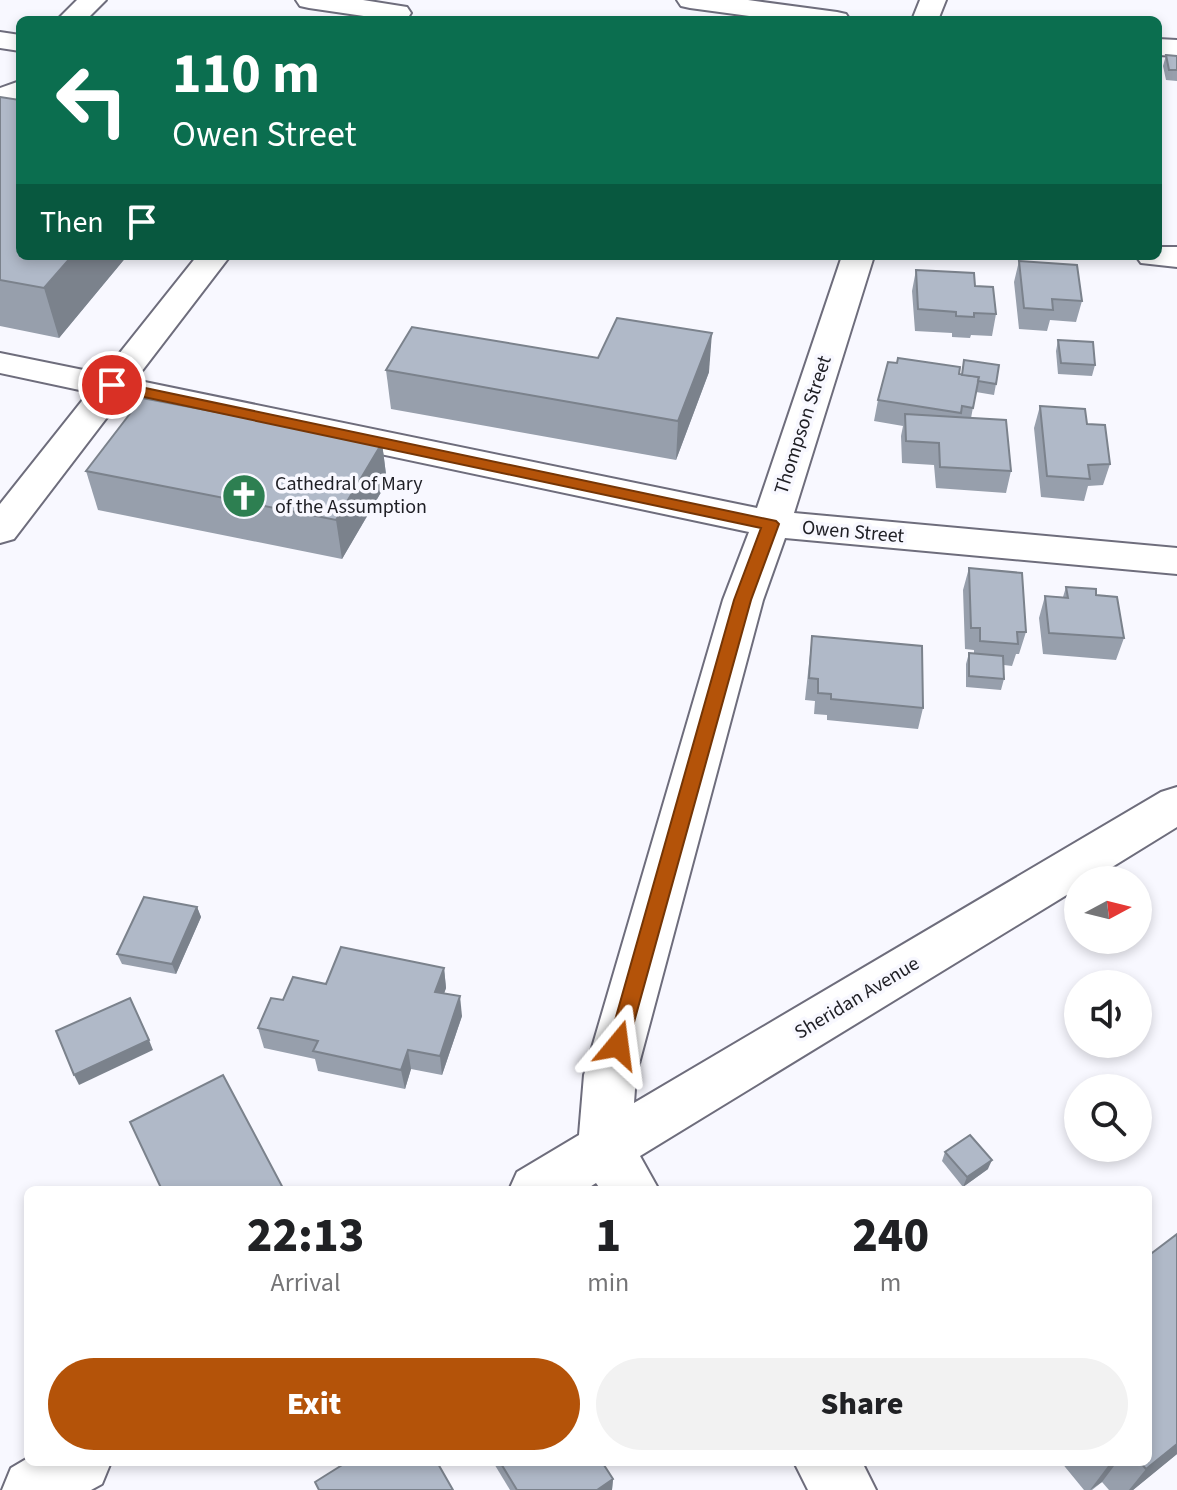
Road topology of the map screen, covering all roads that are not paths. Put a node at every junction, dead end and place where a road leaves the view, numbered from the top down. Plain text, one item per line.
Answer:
1 (93, 0) edge
2 (116, 0) edge
3 (309, 0) edge
4 (690, 0) edge
5 (400, 11) edge
6 (75, 16) edge
7 (100, 16) edge
8 (808, 16) edge
9 (211, 260) edge
10 (857, 260) edge
11 (0, 363) edge
12 (112, 385) junction
13 (771, 524) junction
14 (0, 530) edge
15 (1177, 561) edge
16 (1177, 805) edge
17 (619, 1170) edge
18 (553, 1186) edge
19 (73, 1466) edge
20 (828, 1466) edge
21 (33, 1490) edge
22 (845, 1490) edge

1 - 6 street
2 - 7 street
3 - 5 street
4 - 8 street
9 - 12 street
10 - 13 street, Thompson Street
11 - 12 street, Owen Street
12 - 13 street, Owen Street
12 - 14 street
13 - 15 street, Owen Street
13 - 17 street, Thompson Street
16 - 17 street, Sheridan Avenue
17 - 18 street, Sheridan Avenue
19 - 21 street
20 - 22 street

